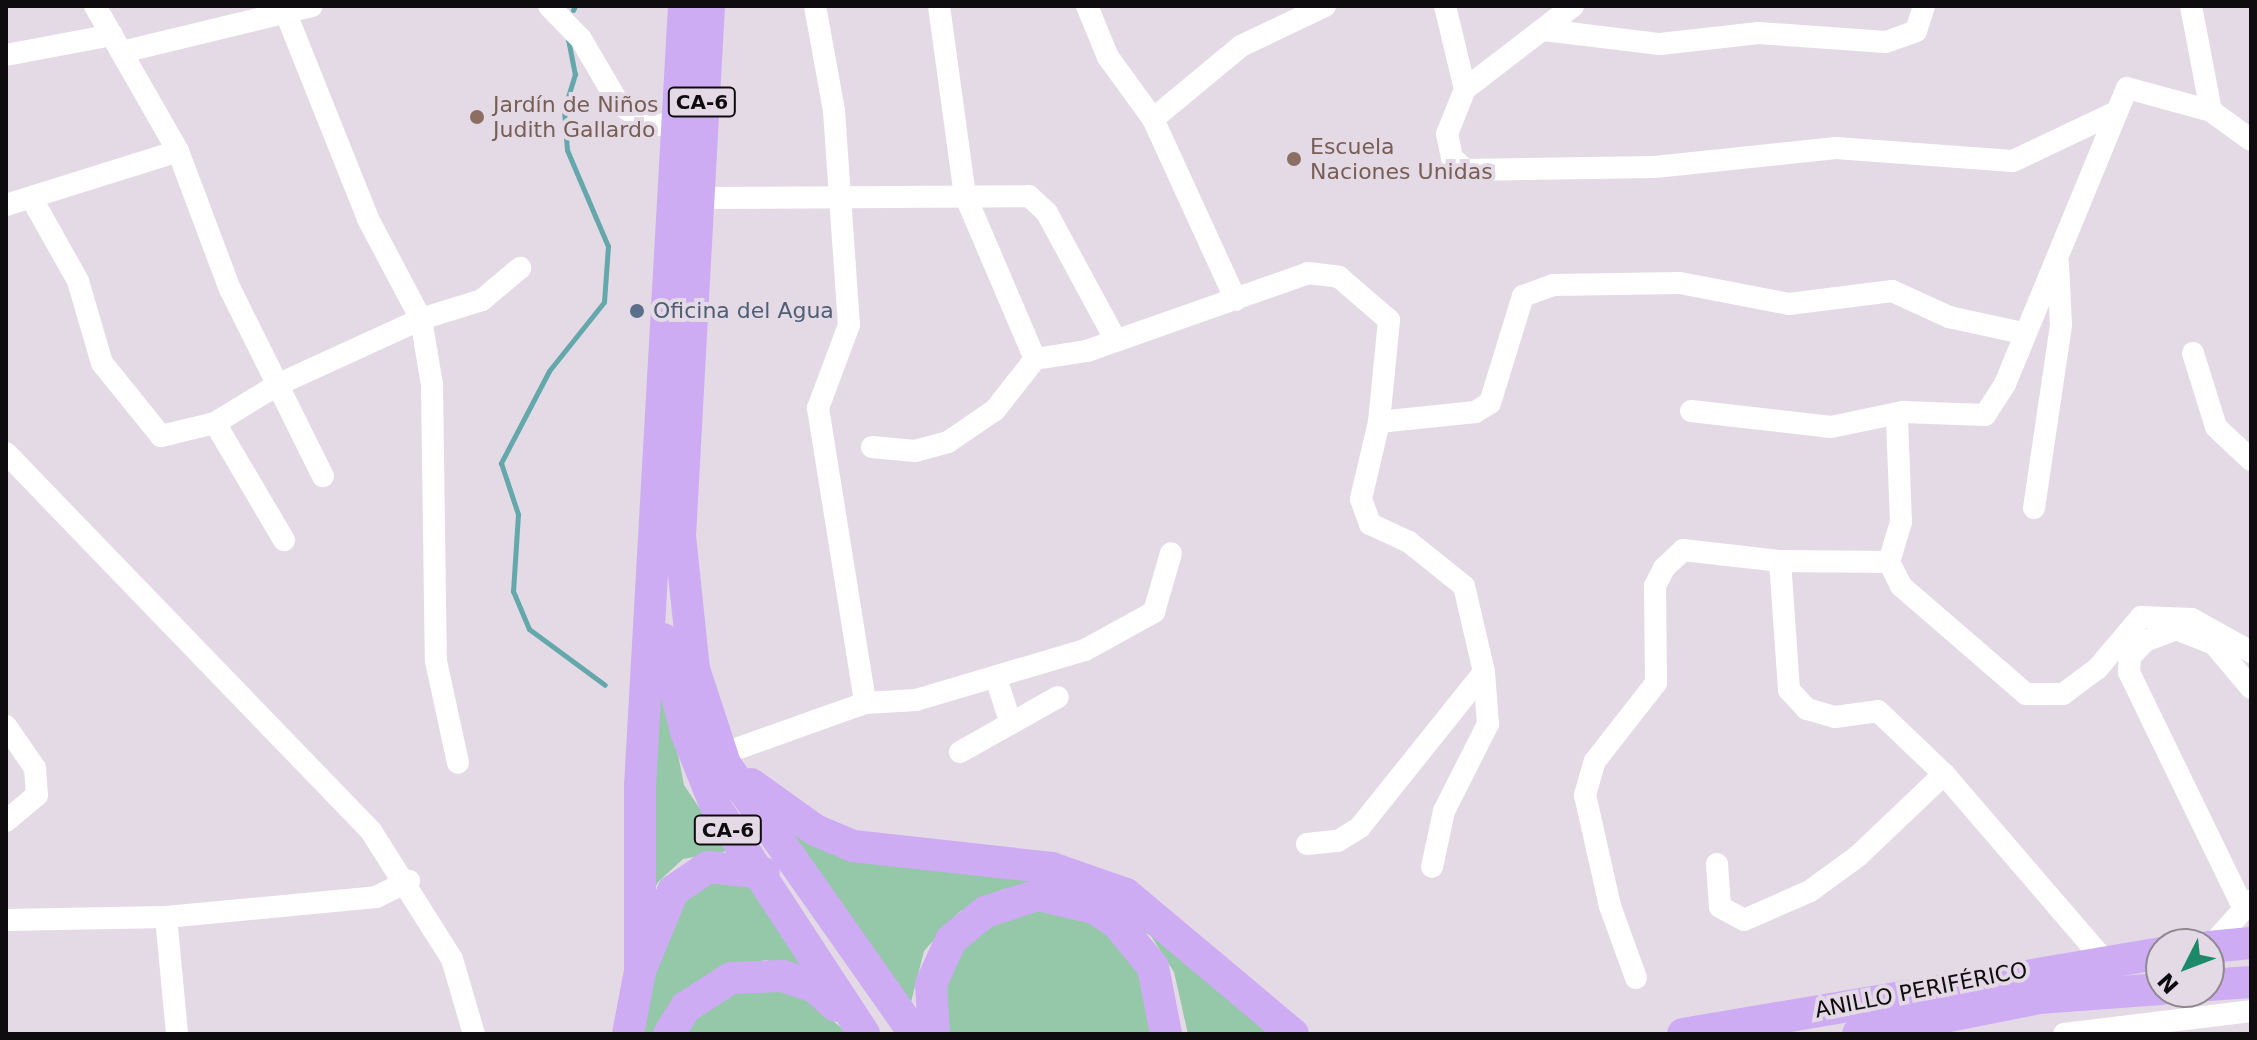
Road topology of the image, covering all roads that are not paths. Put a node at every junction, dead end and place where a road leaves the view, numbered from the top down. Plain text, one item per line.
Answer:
1 (95, 6) edge
2 (312, 6) edge
3 (549, 6) edge
4 (684, 6) edge
5 (709, 6) edge
6 (815, 6) edge
7 (939, 6) edge
8 (1087, 6) edge
9 (1325, 6) edge
10 (1445, 6) edge
11 (1573, 6) edge
12 (1924, 6) edge
13 (2191, 6) edge
14 (285, 11) edge
15 (1297, 14) edge
16 (1544, 30) junction
17 (117, 44) junction
18 (6, 55) edge
19 (1465, 89) junction
20 (2211, 111) junction
21 (2116, 112) junction
22 (1153, 119) junction
23 (674, 127) junction
24 (2251, 140) edge
25 (178, 151) junction
26 (965, 195) junction
27 (694, 198) junction
28 (838, 198) junction
29 (32, 199) junction
30 (6, 205) edge
31 (2058, 260) junction
32 (520, 268) dead end
33 (1236, 300) junction
34 (421, 319) junction
35 (2022, 333) junction
36 (1114, 337) junction
37 (2193, 353) dead end
38 (1035, 359) junction
39 (277, 385) junction
40 (1691, 411) dead end
41 (1897, 419) junction
42 (1379, 422) junction
43 (215, 423) junction
44 (872, 447) dead end
45 (6, 453) edge
46 (2251, 460) edge
47 (323, 476) dead end
48 (2034, 508) dead end
49 (284, 540) dead end
50 (1171, 553) dead end
51 (1780, 561) junction
52 (1889, 562) junction
53 (655, 597) junction
54 (2251, 652) edge
55 (1484, 672) junction
56 (996, 678) junction
57 (2251, 688) edge
58 (1058, 697) dead end
59 (865, 703) junction
60 (1011, 724) junction
61 (6, 726) edge
62 (960, 752) dead end
63 (724, 759) junction
64 (458, 763) dead end
65 (1944, 774) junction
66 (6, 821) edge
67 (1307, 844) dead end
68 (1717, 864) dead end
69 (1432, 867) dead end
70 (409, 881) junction
71 (2247, 903) edge
72 (166, 917) junction
73 (6, 920) edge
74 (2225, 929) edge
75 (2251, 943) edge
76 (2225, 946) edge
77 (2145, 955) edge
78 (2104, 960) junction
79 (640, 971) junction
80 (1636, 978) dead end
81 (2145, 990) edge
82 (2226, 991) edge
83 (2251, 1011) edge
84 (2141, 1030) edge
85 (873, 1033) edge
86 (177, 1034) edge
87 (474, 1034) edge
88 (628, 1034) edge
89 (669, 1034) edge
90 (915, 1034) edge
91 (934, 1034) edge
92 (1166, 1034) edge
93 (1293, 1034) edge
94 (1683, 1034) edge
95 (1858, 1034) edge
96 (2064, 1034) edge

1 - 17 street
2 - 14 street
3 - 23 street
4 - 23 highway, CA-6
5 - 27 highway, CA-6
6 - 28 street
7 - 26 street
8 - 22 street
9 - 15 street
10 - 19 street
11 - 16 street
12 - 16 street
13 - 20 street
14 - 17 street
14 - 34 street
15 - 22 street
16 - 19 street
17 - 18 street
17 - 25 street
19 - 21 street
20 - 21 street
20 - 24 street
21 - 31 street
22 - 33 street
23 - 53 highway, CA-6
25 - 29 street
25 - 39 street
26 - 28 street
26 - 36 street
26 - 38 street
27 - 28 street
27 - 63 highway, CA-6
28 - 59 street
29 - 30 street
29 - 43 street
31 - 35 street
31 - 48 street
32 - 34 street
33 - 36 street
33 - 42 street
34 - 39 street
34 - 64 street
35 - 41 street
35 - 42 street
36 - 38 street
37 - 46 street
38 - 44 street
39 - 43 street
39 - 47 street
40 - 41 street
41 - 52 street
42 - 55 street
43 - 49 street
45 - 70 street
50 - 56 street
51 - 52 street
51 - 65 street
51 - 80 street
52 - 54 street
53 - 79 highway
53 - 85 highway, CA-6
55 - 67 street
55 - 69 street
56 - 59 street
56 - 60 street
57 - 71 street
58 - 60 street
59 - 63 street
60 - 62 street
61 - 66 street
63 - 90 highway, CA-6
63 - 93 highway
65 - 68 street
65 - 78 street
70 - 72 street
70 - 87 street
71 - 74 street
72 - 73 street
72 - 86 street
75 - 76 highway
77 - 78 highway, ANILLO PERIFÉRICO
78 - 94 highway, ANILLO PERIFÉRICO
79 - 85 highway
79 - 88 highway
81 - 95 highway, ANILLO PERIFÉRICO
82 - 83 street
82 - 84 street
84 - 96 street
85 - 89 highway
91 - 92 highway

